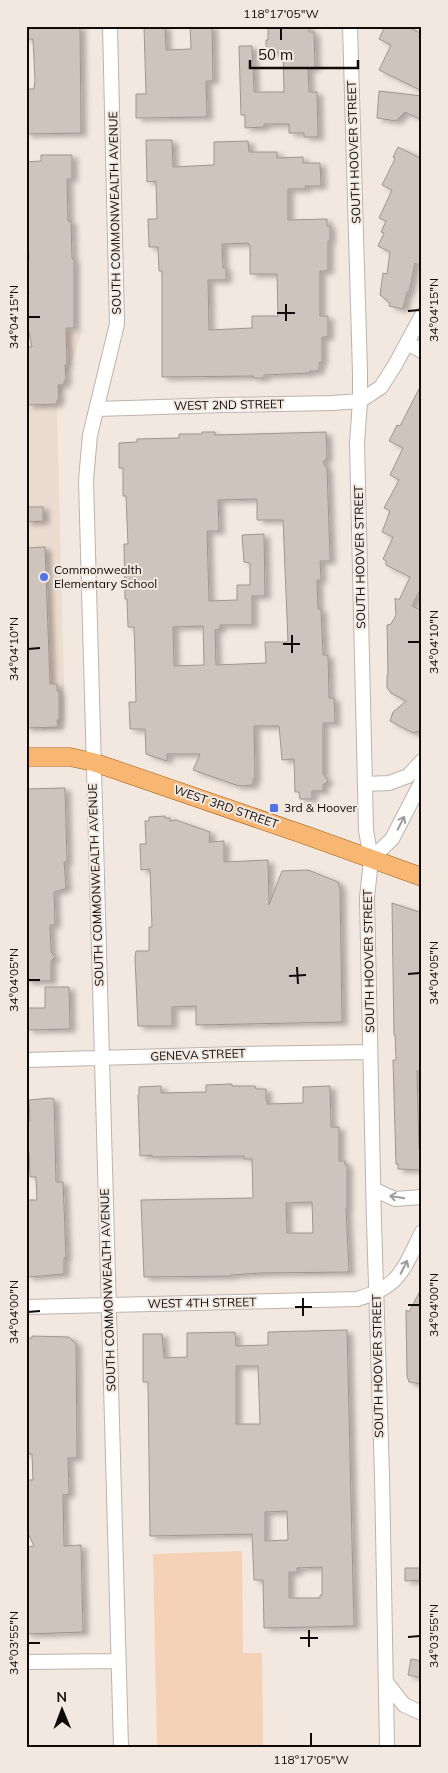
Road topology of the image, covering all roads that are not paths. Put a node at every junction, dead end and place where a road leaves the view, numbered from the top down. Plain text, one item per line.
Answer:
1 (110, 26) edge
2 (350, 26) edge
3 (422, 314) edge
4 (407, 343) junction
5 (422, 351) edge
6 (360, 401) junction
7 (97, 409) junction
8 (26, 757) edge
9 (422, 760) edge
10 (93, 762) junction
11 (422, 781) edge
12 (366, 784) junction
13 (371, 859) junction
14 (422, 877) edge
15 (370, 1052) junction
16 (101, 1058) junction
17 (26, 1060) edge
18 (373, 1189) junction
19 (422, 1197) edge
20 (422, 1232) edge
21 (377, 1294) junction
22 (109, 1305) junction
23 (26, 1307) edge
24 (117, 1661) junction
25 (26, 1662) edge
26 (386, 1682) junction
27 (422, 1713) edge
28 (120, 1747) edge
29 (387, 1747) edge

1 - 7 street, SOUTH COMMONWEALTH AVENUE
2 - 6 street, SOUTH HOOVER STREET
3 - 4 street
4 - 5 street
4 - 6 street
6 - 7 street, WEST 2ND STREET
6 - 12 street, SOUTH HOOVER STREET
7 - 10 street, SOUTH COMMONWEALTH AVENUE
8 - 10 main road, WEST 3RD STREET
9 - 12 street
10 - 13 main road, WEST 3RD STREET
10 - 16 street, SOUTH COMMONWEALTH AVENUE
13 -> 11 street
12 - 13 street, SOUTH HOOVER STREET
13 - 14 main road, WEST 3RD STREET
13 - 15 street, SOUTH HOOVER STREET
15 - 16 street, GENEVA STREET
15 - 18 street, SOUTH HOOVER STREET
16 - 17 street, GENEVA STREET
16 - 22 street, SOUTH COMMONWEALTH AVENUE
19 -> 18 street
18 - 21 street, SOUTH HOOVER STREET
21 -> 20 street
21 - 22 street, WEST 4TH STREET
21 - 26 street, SOUTH HOOVER STREET
22 - 23 street, WEST 4TH STREET
22 - 24 street, SOUTH COMMONWEALTH AVENUE
24 - 25 street
24 - 28 street, SOUTH COMMONWEALTH AVENUE
26 - 27 street
26 - 29 street, SOUTH HOOVER STREET

